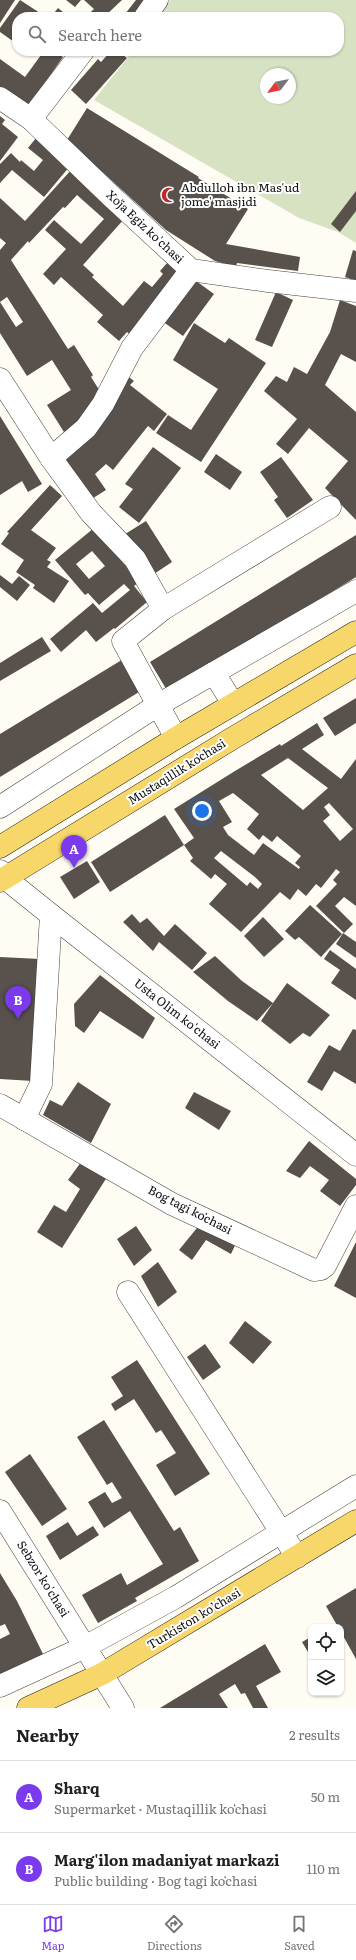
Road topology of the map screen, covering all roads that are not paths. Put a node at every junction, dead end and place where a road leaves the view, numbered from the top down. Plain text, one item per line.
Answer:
1 (157, 0) edge
2 (149, 12) edge
3 (79, 56) edge
4 (0, 98) edge
5 (31, 118) junction
6 (191, 270) junction
7 (356, 291) edge
8 (0, 379) edge
9 (51, 458) junction
10 (330, 507) dead end
11 (356, 591) edge
12 (163, 609) junction
13 (356, 632) edge
14 (356, 665) edge
15 (214, 673) junction
16 (233, 704) junction
17 (158, 705) junction
18 (176, 738) junction
19 (0, 807) edge
20 (0, 847) edge
21 (2, 877) edge
22 (51, 915) junction
23 (0, 1106) edge
24 (24, 1119) junction
25 (356, 1155) edge
26 (356, 1206) edge
27 (128, 1292) dead end
28 (356, 1486) edge
29 (0, 1511) edge
30 (356, 1521) edge
31 (282, 1532) junction
32 (298, 1557) junction
33 (85, 1647) junction
34 (102, 1674) junction
35 (0, 1686) edge
36 (28, 1708) edge
37 (123, 1708) edge

1 - 2 street
3 - 5 street
4 - 5 street, Xoʻja Egiz ko'chasi
5 - 6 street, Xoʻja Egiz ko'chasi
6 - 7 street, Xoʻja Egiz ko'chasi
6 - 9 street
8 - 9 street
9 - 12 street
10 - 12 street
11 - 15 street
12 - 17 street
13 - 16 main road
14 - 21 main road, Mustaqillik koʻchasi
15 - 16 street
15 - 17 street
16 - 18 main road
17 - 18 street
17 - 19 street
18 - 20 main road
21 - 22 street, Usta Olim ko'chasi
22 - 24 street
22 - 25 street, Usta Olim ko'chasi
23 - 24 street, Bog tagi koʻchasi
24 - 26 street, Bog tagi koʻchasi
27 - 31 street
28 - 31 street
29 - 33 street, Sebzor ko'chasi
30 - 32 main road, Turkiston ko’chasi
31 - 32 street
31 - 33 street
32 - 34 main road, Turkiston ko’chasi
33 - 34 street, Sebzor ko'chasi
33 - 35 street
34 - 36 main road, Turkiston ko’chasi
34 - 37 street, Sebzor ko'chasi

